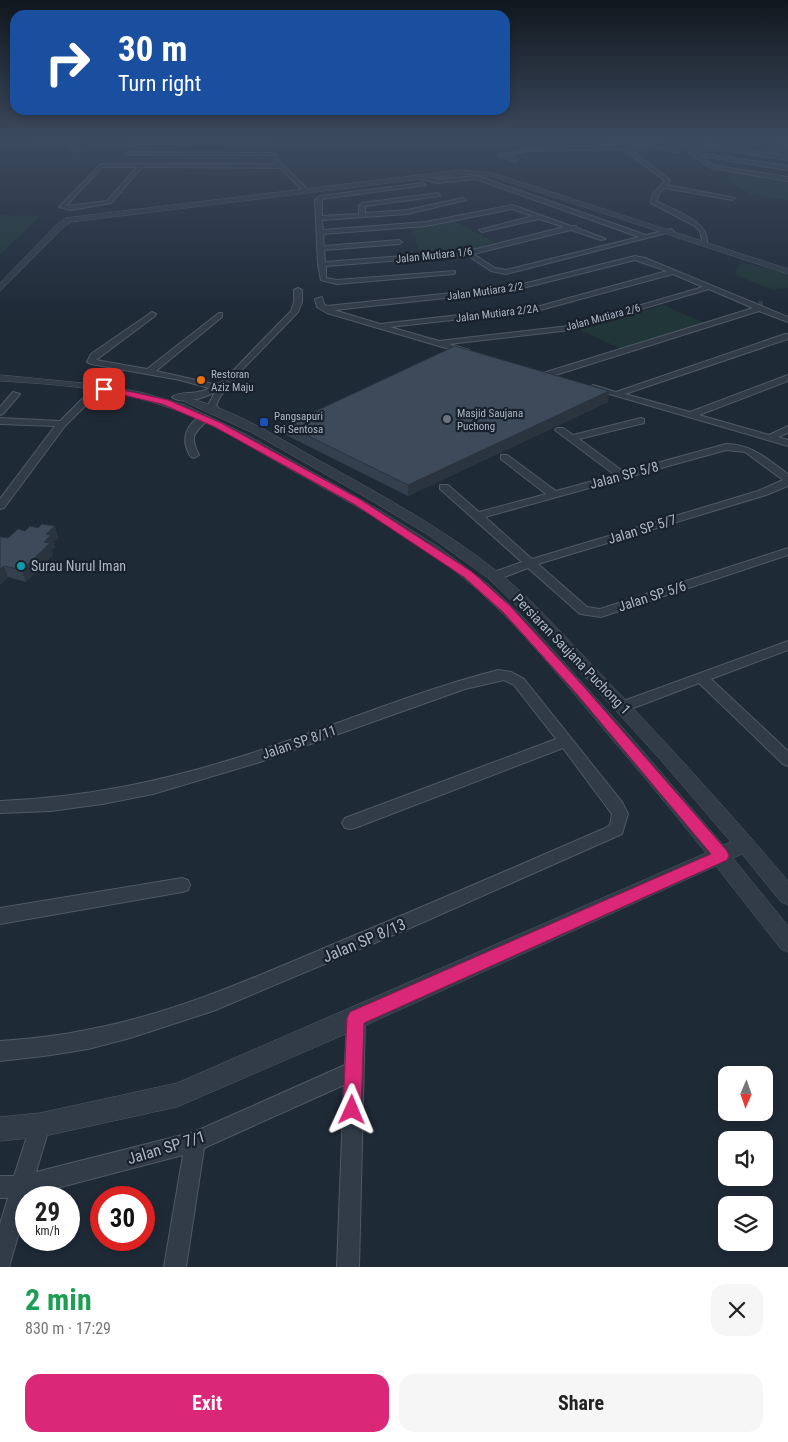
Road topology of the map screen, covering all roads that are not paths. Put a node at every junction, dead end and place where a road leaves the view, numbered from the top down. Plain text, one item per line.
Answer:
1 (70, 197) edge
2 (113, 197) edge
3 (239, 197) edge
4 (248, 197) edge
5 (327, 197) edge
6 (394, 197) edge
7 (427, 197) edge
8 (534, 197) edge
9 (561, 197) edge
10 (564, 197) edge
11 (655, 197) edge
12 (728, 197) edge
13 (732, 198) dead end
14 (398, 200) junction
15 (463, 200) dead end
16 (407, 212) junction
17 (362, 215) junction
18 (542, 216) junction
19 (320, 218) junction
20 (54, 220) dead end
21 (426, 224) junction
22 (574, 227) junction
23 (482, 230) dead end
24 (320, 232) junction
25 (667, 232) junction
26 (644, 237) junction
27 (399, 242) dead end
28 (706, 242) junction
29 (622, 243) junction
30 (321, 248) junction
31 (468, 253) junction
32 (514, 262) dead end
33 (321, 264) junction
34 (788, 268) edge
35 (453, 272) dead end
36 (672, 272) junction
37 (788, 272) edge
38 (1, 285) edge
39 (710, 288) junction
40 (298, 290) dead end
41 (319, 299) dead end
42 (763, 306) junction
43 (324, 309) junction
44 (152, 314) dead end
45 (218, 315) dead end
46 (788, 320) edge
47 (378, 326) junction
48 (788, 336) edge
49 (435, 343) junction
50 (472, 354) edge
51 (0, 372) edge
52 (148, 373) junction
53 (0, 378) edge
54 (788, 378) edge
55 (562, 380) edge
56 (226, 382) junction
57 (579, 385) edge
58 (109, 386) junction
59 (215, 387) junction
60 (16, 394) dead end
61 (618, 394) junction
62 (176, 397) junction
63 (0, 412) edge
64 (211, 414) junction
65 (690, 415) junction
66 (0, 421) edge
67 (641, 421) dead end
68 (62, 424) junction
69 (788, 429) edge
70 (560, 430) dead end
71 (572, 438) junction
72 (769, 438) junction
73 (788, 443) edge
74 (194, 455) dead end
75 (504, 457) dead end
76 (768, 464) joint
77 (622, 475) junction
78 (788, 481) edge
79 (444, 487) dead end
80 (553, 494) junction
81 (0, 506) edge
82 (477, 516) junction
83 (788, 551) edge
84 (530, 563) junction
85 (495, 576) junction
86 (788, 645) edge
87 (700, 678) junction
88 (623, 706) junction
89 (565, 742) junction
90 (788, 760) edge
91 (0, 807) edge
92 (350, 823) dead end
93 (745, 844) junction
94 (722, 856) junction
95 (182, 885) dead end
96 (788, 896) edge
97 (0, 916) edge
98 (788, 942) edge
99 (356, 1018) junction
100 (0, 1052) edge
101 (353, 1071) junction
102 (40, 1124) junction
103 (0, 1129) edge
104 (195, 1142) junction
105 (10, 1187) edge
106 (0, 1261) edge
107 (175, 1267) edge
108 (348, 1267) edge

1 - 2 street
3 - 20 street
4 - 38 street
5 - 19 street
6 - 14 street
7 - 14 street
8 - 26 street
9 - 25 street
10 - 25 street
11 - 28 street
12 - 13 street
14 - 17 street
15 - 16 street
16 - 17 street
16 - 21 street
17 - 19 street
18 - 21 street
18 - 22 street
18 - 23 street
19 - 24 street
21 - 24 street
22 - 31 street, Jalan Mutiara 1/6
22 - 32 street
24 - 30 street
25 - 26 street
25 - 28 street
25 - 37 street
26 - 29 street
27 - 30 street
28 - 34 street
29 - 31 street
29 - 42 street
30 - 33 street
31 - 33 street, Jalan Mutiara 1/6
33 - 35 street
36 - 39 street
36 - 43 street, Jalan Mutiara 2/2
36 - 47 street, Jalan Mutiara 2/2A
39 - 42 street
39 - 49 street, Jalan Mutiara 2/6
40 - 56 street
41 - 43 street
42 - 46 street
42 - 55 street
43 - 47 street
44 - 52 street
45 - 52 street
47 - 49 street
48 - 61 street
49 - 50 street
51 - 58 street, Persiaran Saujana Puchong 1
52 - 59 street
53 - 58 street, Persiaran Saujana Puchong 1
54 - 65 street
56 - 59 street
56 - 64 street
57 - 61 street
58 - 62 street, Persiaran Saujana Puchong 1
58 - 64 street, Persiaran Saujana Puchong 1
58 - 68 street
59 - 62 street
60 - 63 street
61 - 65 street
62 - 64 street, Persiaran Saujana Puchong 1
64 - 74 street
64 - 85 street, Persiaran Saujana Puchong 1
64 - 94 street, Persiaran Saujana Puchong 1
65 - 72 street
66 - 68 street
67 - 71 street
68 - 81 street
69 - 72 street
70 - 71 street
71 - 77 street
72 - 73 street
75 - 80 street
76 - 77 street, Jalan SP 5/8
76 - 78 street, Jalan SP 5/7
77 - 80 street, Jalan SP 5/8
78 - 84 street, Jalan SP 5/7
79 - 82 street, Jalan SP 5/6
80 - 82 street, Jalan SP 5/8
82 - 84 street, Jalan SP 5/6
83 - 84 street, Jalan SP 5/6
84 - 85 street, Jalan SP 5/7
85 - 88 street, Persiaran Saujana Puchong 1
86 - 87 street
87 - 88 street
87 - 90 street
88 - 93 street, Persiaran Saujana Puchong 1
89 - 91 street, Jalan SP 8/11
89 - 92 street
89 - 100 street, Jalan SP 8/13
93 - 94 street
93 - 96 street, Persiaran Saujana Puchong 1
94 - 98 street, Persiaran Saujana Puchong 1
94 - 99 street
95 - 97 street
99 - 101 street
99 - 102 street
101 - 104 street, Jalan SP 7/1
101 - 108 street
102 - 103 street
102 - 105 street
104 - 105 street, Jalan SP 7/1
104 - 107 street
105 - 106 street

